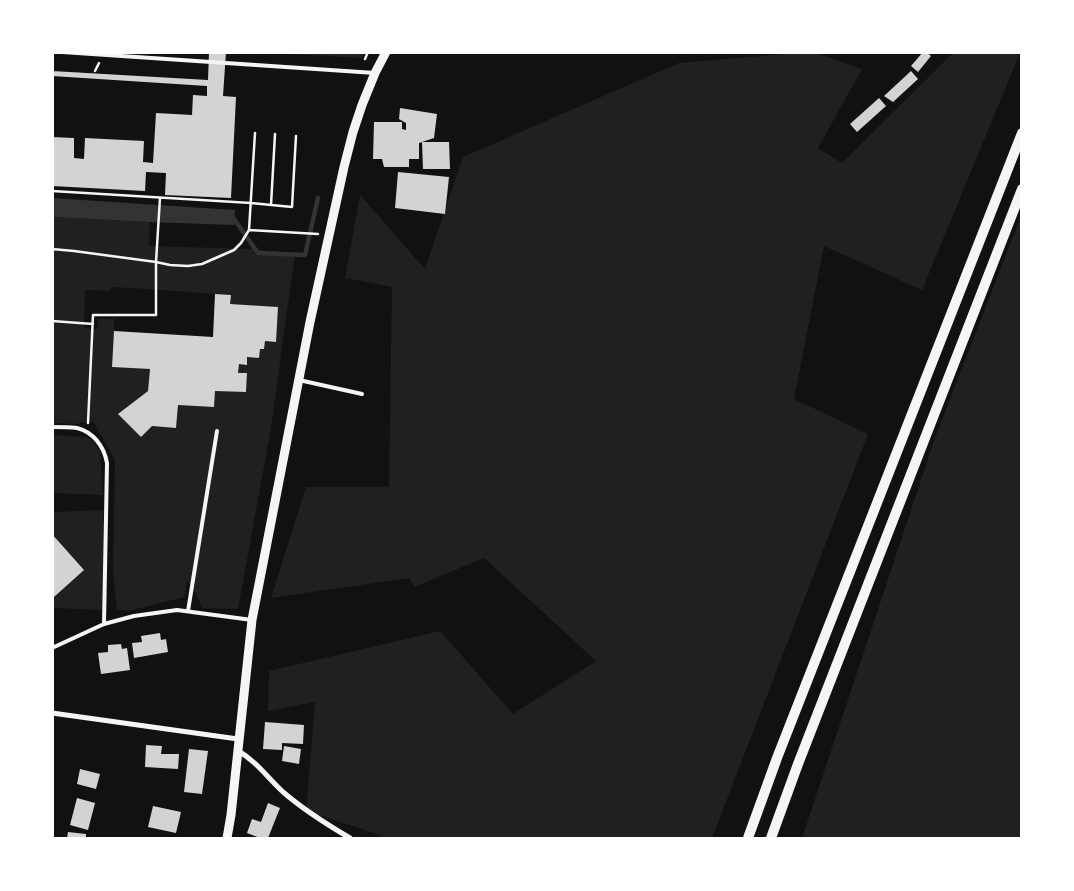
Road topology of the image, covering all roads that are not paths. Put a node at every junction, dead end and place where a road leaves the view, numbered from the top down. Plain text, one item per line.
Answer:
1 (62, 52) edge
2 (136, 52) edge
3 (386, 52) edge
4 (136, 58) junction
5 (375, 73) junction
6 (1022, 133) edge
7 (1022, 189) edge
8 (299, 380) junction
9 (362, 394) dead end
10 (52, 427) edge
11 (218, 430) dead end
12 (188, 611) junction
13 (252, 620) junction
14 (104, 624) junction
15 (52, 648) edge
16 (52, 713) edge
17 (238, 739) junction
18 (237, 750) junction
19 (227, 838) edge
20 (350, 838) edge
21 (748, 838) edge
22 (771, 838) edge

1 - 4 lane
2 - 4 lane
3 - 5 street
4 - 5 lane
5 - 8 street
6 - 21 main road
7 - 22 main road
8 - 9 lane
8 - 13 street
10 - 14 lane
11 - 12 lane
12 - 13 lane
12 - 14 lane
13 - 17 street
14 - 15 lane
16 - 17 street
17 - 18 street
18 - 19 street
18 - 20 street

